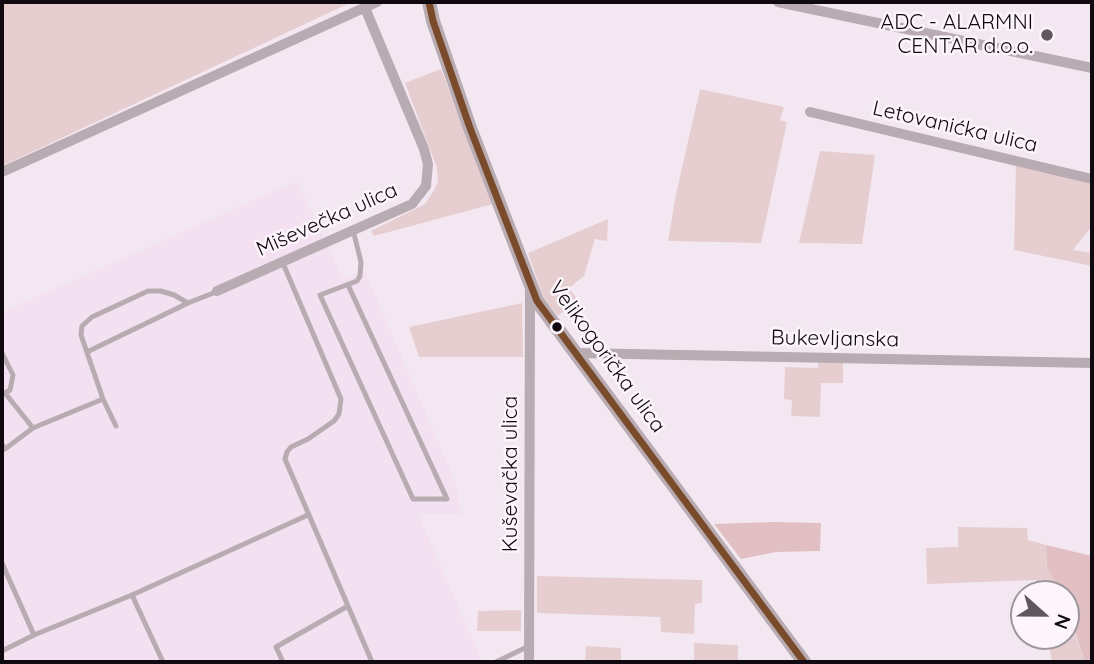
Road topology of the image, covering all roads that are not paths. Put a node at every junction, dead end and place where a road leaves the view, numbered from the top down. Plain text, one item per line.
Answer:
1 (377, 2) edge
2 (429, 2) edge
3 (778, 2) edge
4 (365, 8) junction
5 (1092, 68) edge
6 (810, 113) dead end
7 (2, 172) edge
8 (1092, 179) edge
9 (353, 230) junction
10 (282, 261) junction
11 (348, 285) junction
12 (530, 286) junction
13 (218, 291) joint
14 (188, 303) junction
15 (87, 352) junction
16 (2, 353) edge
17 (578, 354) junction
18 (1092, 363) edge
19 (4, 393) edge
20 (103, 399) junction
21 (116, 426) dead end
22 (33, 428) junction
23 (2, 443) edge
24 (308, 515) junction
25 (2, 564) edge
26 (132, 595) junction
27 (348, 606) junction
28 (34, 635) junction
29 (529, 646) junction
30 (2, 651) edge
31 (163, 662) edge
32 (283, 662) edge
33 (372, 662) edge
34 (496, 662) edge
35 (529, 662) edge
36 (804, 662) edge

1 - 4 street
2 - 12 street, Velikogorička ulica
3 - 5 street
4 - 7 street
4 - 9 street, Miševečka ulica
6 - 8 street, Letovanićka ulica
9 - 10 street, Miševečka ulica
9 - 11 lane
10 - 13 street, Miševečka ulica
10 - 24 lane
11 - 11 lane
12 - 17 street, Velikogorička ulica
12 - 29 street, Kuševačka ulica
13 - 14 lane
14 - 15 lane
14 - 15 lane
15 - 20 lane
16 - 19 lane
17 - 18 street, Bukevljanska
17 - 36 street, Velikogorička ulica
19 - 22 lane
20 - 21 lane
20 - 22 lane
22 - 23 lane
24 - 26 lane
24 - 27 lane
25 - 28 lane
26 - 28 lane
26 - 31 lane
27 - 32 lane
27 - 33 lane
28 - 30 lane
29 - 34 lane
29 - 35 street, Kuševačka ulica

